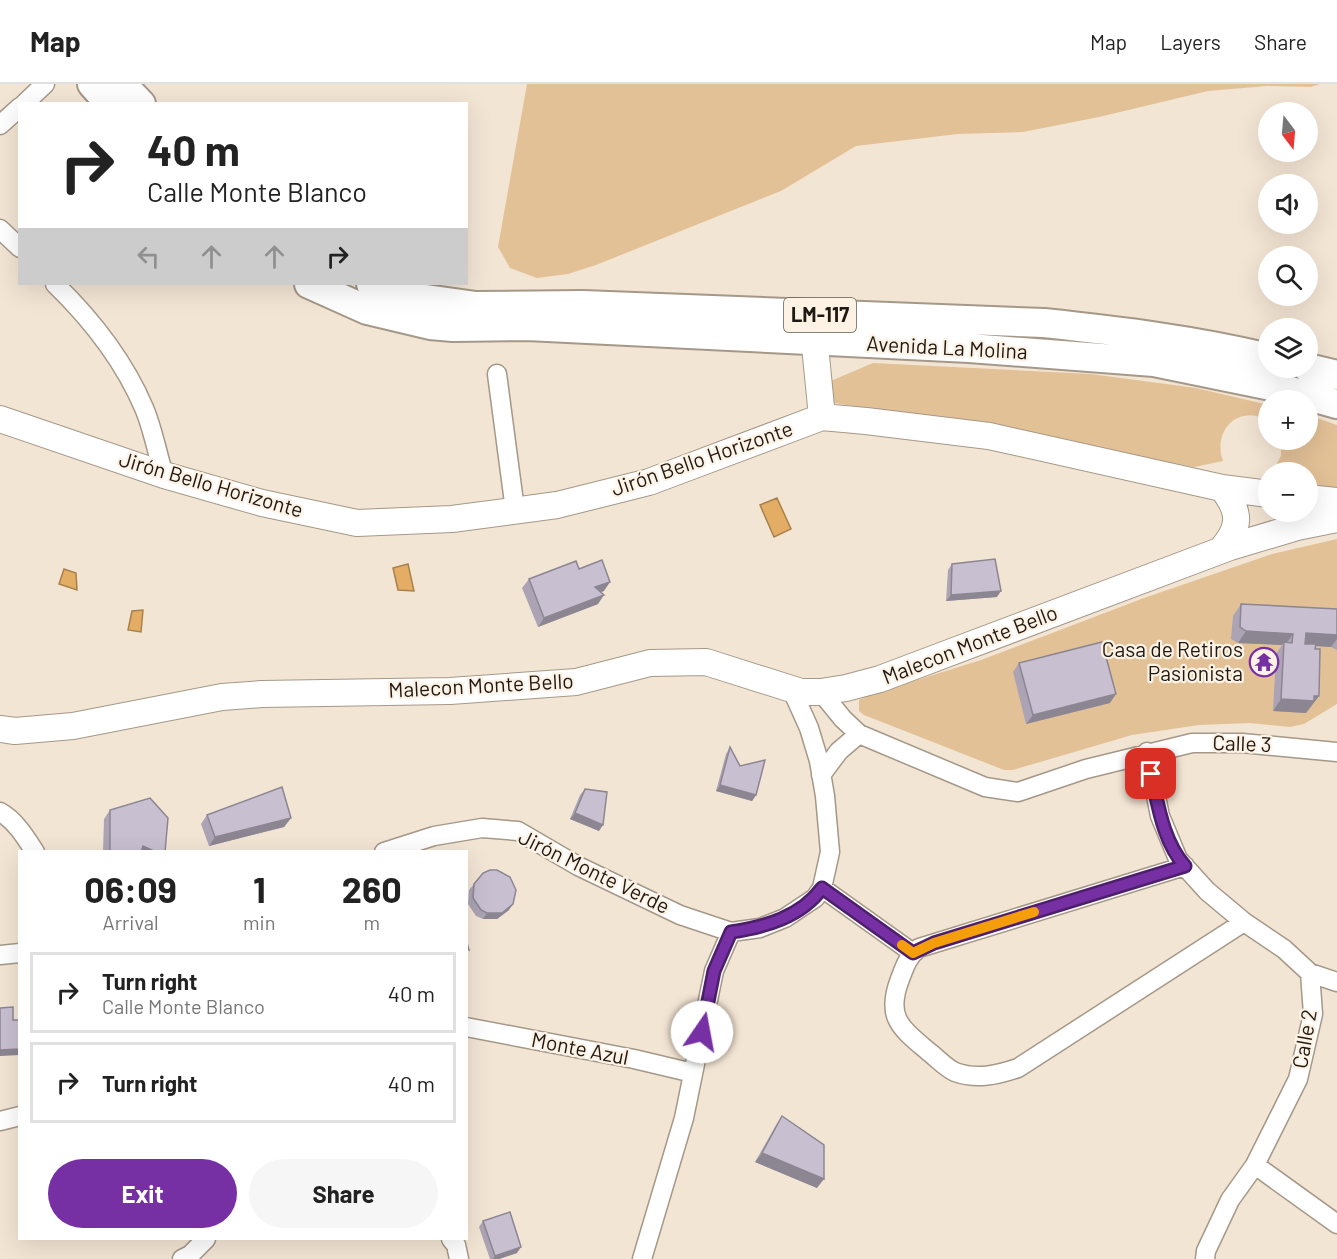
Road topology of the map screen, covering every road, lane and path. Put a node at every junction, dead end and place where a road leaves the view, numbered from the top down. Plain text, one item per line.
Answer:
1 (45, 84) edge
2 (92, 84) edge
3 (122, 84) edge
4 (26, 102) edge
5 (108, 102) edge
6 (139, 102) edge
7 (18, 109) edge
8 (0, 125) edge
9 (0, 229) edge
10 (18, 246) edge
11 (56, 285) edge
12 (311, 285) edge
13 (374, 285) edge
14 (817, 328) junction
15 (1258, 355) edge
16 (1318, 370) edge
17 (497, 374) dead end
18 (1337, 375) edge
19 (1337, 404) edge
20 (822, 417) junction
21 (0, 419) edge
22 (164, 475) junction
23 (1222, 488) junction
24 (1258, 493) edge
25 (1318, 499) edge
26 (1337, 501) edge
27 (514, 510) junction
28 (1337, 519) edge
29 (1221, 550) junction
30 (791, 688) junction
31 (821, 692) junction
32 (0, 729) edge
33 (859, 734) junction
34 (1147, 752) junction
35 (1337, 752) edge
36 (821, 775) junction
37 (0, 812) edge
38 (34, 850) edge
39 (390, 850) edge
40 (1185, 866) junction
41 (822, 888) junction
42 (1244, 922) junction
43 (731, 932) junction
44 (18, 953) edge
45 (913, 953) junction
46 (0, 955) edge
47 (1310, 973) junction
48 (1337, 982) edge
49 (468, 1027) edge
50 (693, 1072) junction
51 (18, 1116) edge
52 (0, 1121) edge
53 (1255, 1165) junction
54 (1337, 1224) edge
55 (205, 1240) edge
56 (452, 1240) edge
57 (182, 1259) edge
58 (459, 1259) edge
59 (642, 1259) edge
60 (1205, 1259) edge

1 - 4 street
2 - 5 main road
3 - 6 main road
7 - 8 street
9 - 10 street
11 - 22 street
12 - 14 main road, Avenida La Molina / LM-117
13 - 14 main road, Avenida La Molina / LM-117
14 - 15 main road, Avenida La Molina / LM-117
14 - 19 main road, Avenida La Molina / LM-117
14 - 20 street
16 - 18 main road
17 - 27 street
20 - 23 street, Jirón Bello Horizonte
20 - 27 street, Jirón Bello Horizonte
21 - 22 street, Jirón Bello Horizonte
22 - 27 street, Jirón Bello Horizonte
23 - 24 street, Jirón Bello Horizonte
23 - 29 street
25 - 26 street
28 - 29 street, Malecon Monte Bello
29 - 31 street, Malecon Monte Bello
30 - 31 street, Malecon Monte Bello
30 - 32 street, Malecon Monte Bello
30 - 36 street
31 - 33 street
33 - 34 street, Calle 3
33 - 36 street
34 - 35 street, Calle 3
34 - 40 street
36 - 41 street
37 - 38 street
39 - 43 street, Jirón Monte Verde
40 - 42 street
40 - 45 street
41 - 43 street
41 - 45 street
42 - 45 street
42 - 47 street
43 - 50 street
44 - 46 street
47 - 48 street
47 - 53 street, Calle 2
49 - 50 street, Monte Azul
50 - 59 street
51 - 52 street
53 - 54 street
53 - 60 street, Calle 2
55 - 57 street
56 - 58 street

